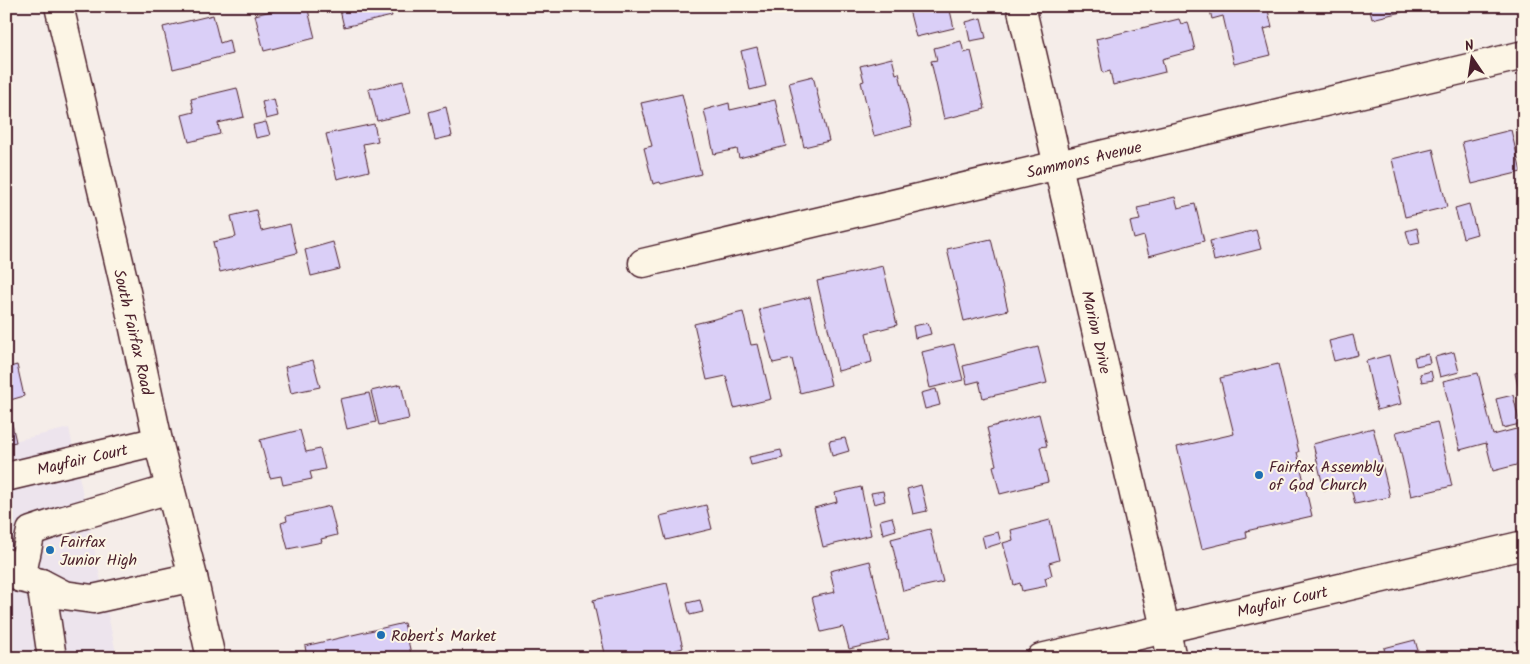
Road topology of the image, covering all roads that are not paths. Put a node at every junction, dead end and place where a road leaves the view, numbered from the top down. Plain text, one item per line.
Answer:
1 (59, 6) edge
2 (1021, 6) edge
3 (1524, 55) edge
4 (1058, 165) junction
5 (643, 263) dead end
6 (158, 441) junction
7 (6, 477) edge
8 (170, 488) junction
9 (1524, 545) edge
10 (23, 575) edge
11 (193, 577) junction
12 (1165, 628) junction
13 (52, 658) edge
14 (211, 658) edge
15 (1041, 658) edge
16 (1172, 658) edge

1 - 6 street, South Fairfax Road
2 - 4 street, Marion Drive
3 - 4 street, Sammons Avenue
4 - 5 street, Sammons Avenue
4 - 12 street, Marion Drive
6 - 7 street, Mayfair Court
6 - 8 street, South Fairfax Road
8 - 10 street
8 - 11 street, South Fairfax Road
9 - 12 street, Mayfair Court
10 - 11 street
10 - 13 street
11 - 14 street, South Fairfax Road
12 - 15 street, Mayfair Court
12 - 16 street, Marion Drive

